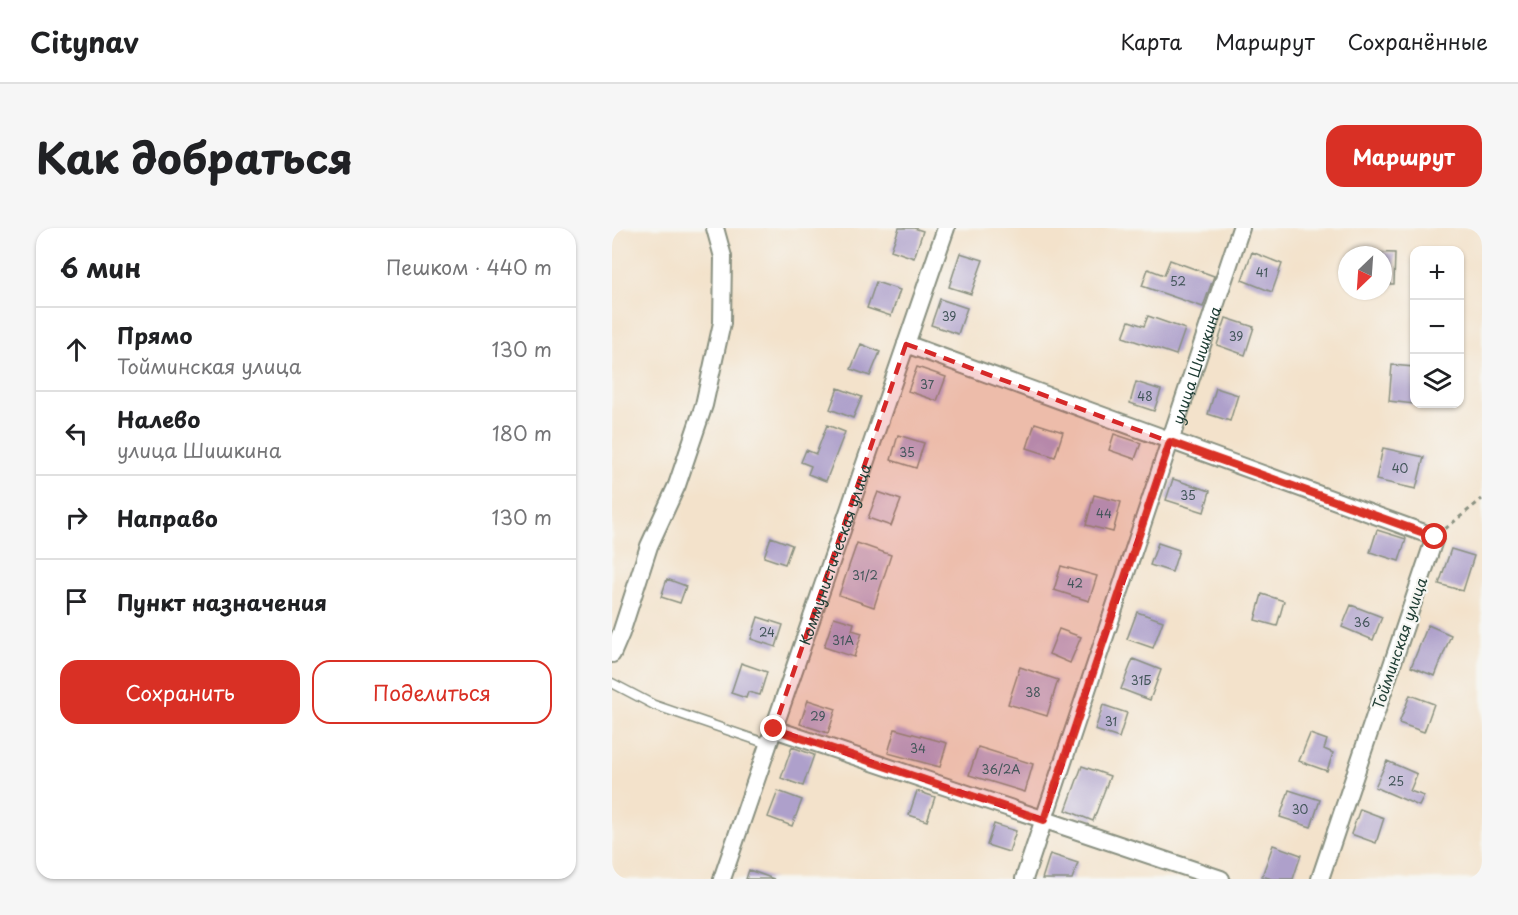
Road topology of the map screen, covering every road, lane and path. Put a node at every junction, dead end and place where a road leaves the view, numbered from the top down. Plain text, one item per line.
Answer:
1 (715, 228) edge
2 (946, 228) edge
3 (1241, 228) edge
4 (906, 344) junction
5 (1170, 442) junction
6 (1482, 499) edge
7 (1435, 537) junction
8 (612, 654) edge
9 (612, 683) edge
10 (771, 737) junction
11 (1044, 820) junction
12 (722, 879) edge
13 (1024, 879) edge
14 (1221, 879) edge
15 (1320, 879) edge

1 - 8 street
2 - 4 street, Коммунистическая улица
3 - 5 street, улица Шишкина
4 - 5 street
4 - 10 street, Коммунистическая улица
5 - 7 street
5 - 11 street, улица Шишкина
6 - 7 path
7 - 15 street, Тойминская улица
9 - 10 lane
10 - 11 street
10 - 12 street, Коммунистическая улица
11 - 13 street, улица Шишкина
11 - 14 street

